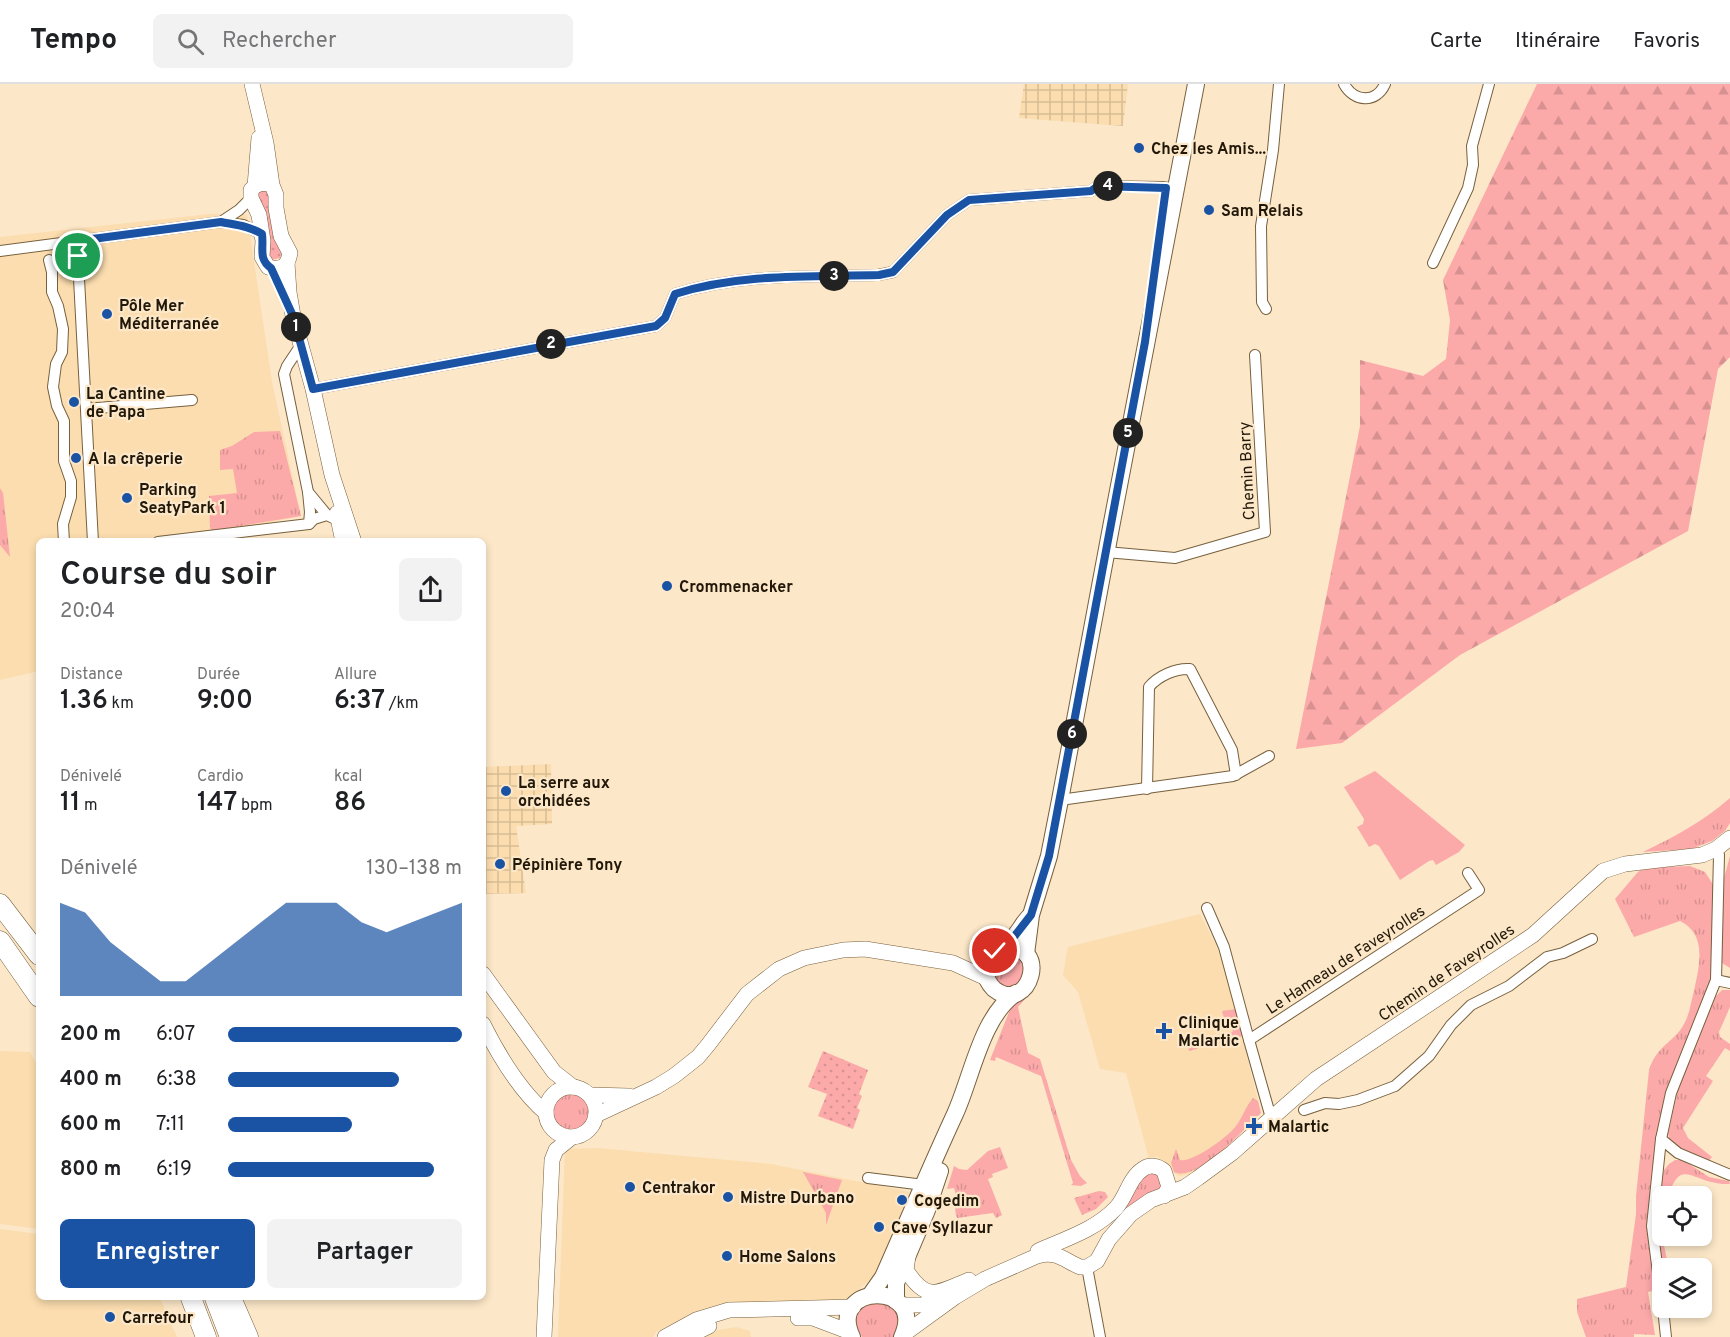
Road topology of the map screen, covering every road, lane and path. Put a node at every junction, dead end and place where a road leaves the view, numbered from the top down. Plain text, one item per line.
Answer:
1 (252, 84) edge
2 (1186, 84) edge
3 (1196, 84) edge
4 (1279, 84) edge
5 (1344, 84) edge
6 (1385, 84) edge
7 (1489, 84) edge
8 (260, 117) junction
9 (272, 185) junction
10 (1171, 189) junction
11 (253, 192) junction
12 (221, 222) junction
13 (262, 234) junction
14 (77, 241) junction
15 (0, 251) edge
16 (49, 260) dead end
17 (287, 263) junction
18 (1432, 263) dead end
19 (271, 268) junction
20 (1266, 309) dead end
21 (293, 316) junction
22 (301, 345) junction
23 (1255, 355) dead end
24 (313, 389) junction
25 (192, 399) dead end
26 (86, 409) junction
27 (308, 492) junction
28 (309, 524) junction
29 (342, 529) edge
30 (64, 538) edge
31 (93, 538) edge
32 (192, 538) edge
33 (1106, 552) junction
34 (1269, 756) dead end
35 (1236, 775) junction
36 (1147, 789) junction
37 (1060, 800) junction
38 (1730, 838) edge
39 (1716, 849) junction
40 (1468, 873) dead end
41 (0, 904) edge
42 (1207, 908) dead end
43 (1031, 915) junction
44 (1592, 939) dead end
45 (0, 941) edge
46 (36, 951) edge
47 (995, 952) junction
48 (1026, 954) junction
49 (954, 963) junction
50 (486, 978) edge
51 (1716, 980) junction
52 (988, 981) junction
53 (1730, 983) edge
54 (36, 993) edge
55 (1016, 993) junction
56 (486, 1029) edge
57 (984, 1037) junction
58 (1249, 1040) junction
59 (573, 1087) junction
60 (590, 1095) junction
61 (635, 1096) junction
62 (1304, 1110) dead end
63 (596, 1115) junction
64 (1271, 1118) junction
65 (548, 1119) junction
66 (572, 1137) junction
67 (1661, 1139) junction
68 (1730, 1175) edge
69 (551, 1176) junction
70 (868, 1178) dead end
71 (1168, 1178) junction
72 (1198, 1178) junction
73 (929, 1187) junction
74 (1164, 1196) junction
75 (1071, 1237) junction
76 (908, 1256) junction
77 (1656, 1258) edge
78 (1069, 1260) junction
79 (1087, 1267) junction
80 (969, 1279) junction
81 (871, 1294) junction
82 (182, 1300) edge
83 (192, 1300) edge
84 (216, 1300) edge
85 (232, 1300) edge
86 (898, 1303) junction
87 (853, 1307) junction
88 (1664, 1318) edge
89 (851, 1334) edge
90 (544, 1336) edge
91 (903, 1336) edge
92 (195, 1337) edge
93 (206, 1337) edge
94 (230, 1337) edge
95 (248, 1337) edge
96 (665, 1337) edge
97 (687, 1337) edge
98 (1100, 1337) edge
99 (1666, 1337) edge

1 - 8 street
2 - 10 main road
3 - 10 main road
4 - 20 street
5 - 6 street
7 - 18 street
8 - 9 street
8 - 11 street
9 - 11 street
9 - 17 street
10 - 24 street
10 - 33 main road
11 - 12 street
11 - 13 street
12 - 13 street
12 - 14 street
13 - 19 street
14 - 15 street
14 - 26 street
16 - 30 street
17 - 19 street
17 - 21 street
19 - 21 street
21 - 22 street
22 - 24 street
22 - 27 street
23 - 33 street, Chemin Barry
24 - 29 street
25 - 26 street
26 - 31 street
27 - 28 street
27 - 29 street
28 - 29 street
28 - 32 street
33 - 37 main road
34 - 35 street
35 - 36 street
35 - 36 street
36 - 37 street
37 - 43 main road
38 - 39 street, Chemin de Faveyrolles
39 - 51 street
39 - 64 street, Chemin de Faveyrolles
40 - 58 street, Le Hameau de Faveyrolles
41 - 46 highway
42 - 58 street
43 - 47 main road
43 - 48 main road
44 - 62 street
45 - 54 highway
47 - 48 main road
47 - 49 street
47 - 52 main road
48 - 55 main road
49 - 52 street
49 - 61 street
50 - 59 street
51 - 53 street
51 - 67 street
52 - 55 main road
52 - 57 main road
55 - 57 main road
56 - 65 street
57 - 73 main road
58 - 64 street
59 - 60 street
59 - 65 street
60 - 61 street
60 - 63 street
61 - 63 street
63 - 66 street
64 - 72 street, Chemin de Faveyrolles
65 - 66 street
65 - 69 street
66 - 69 street
67 - 68 street
67 - 77 street
69 - 90 street
70 - 73 street
71 - 72 street
71 - 74 street
71 - 75 street
72 - 74 street, Chemin de Faveyrolles
73 - 76 main road
73 - 81 main road
74 - 79 street, Chemin de Faveyrolles
75 - 78 street
75 - 80 street
76 - 80 street
76 - 86 main road
78 - 79 street
78 - 91 street
79 - 98 street
80 - 86 street
81 - 86 main road
81 - 87 main road
82 - 92 highway
83 - 93 highway
84 - 94 highway
85 - 95 highway
86 - 91 main road
87 - 89 main road
87 - 96 street
88 - 99 street
89 - 97 street

